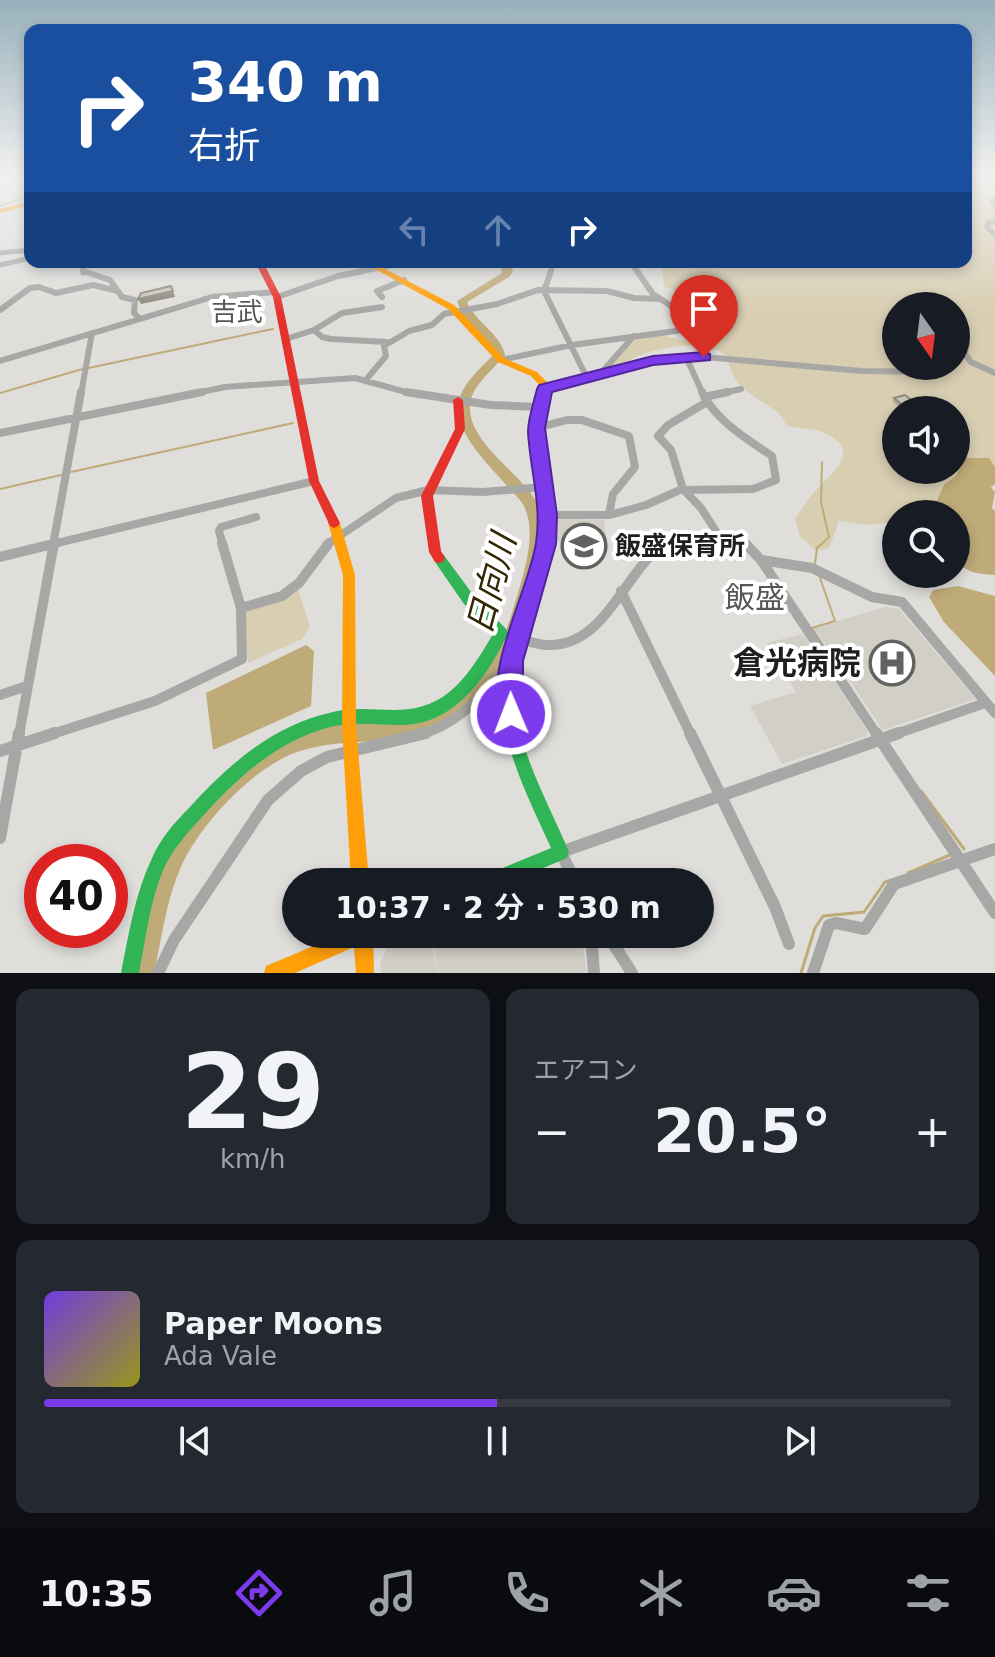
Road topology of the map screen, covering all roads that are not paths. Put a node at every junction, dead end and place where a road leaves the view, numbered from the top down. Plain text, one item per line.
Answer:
1 (994, 221) edge
2 (995, 235) edge
3 (0, 253) edge
4 (24, 255) edge
5 (24, 257) edge
6 (0, 265) edge
7 (83, 268) edge
8 (262, 268) edge
9 (380, 268) joint
10 (552, 268) edge
11 (635, 268) edge
12 (404, 280) junction
13 (544, 289) junction
14 (118, 291) junction
15 (276, 294) junction
16 (382, 297) dead end
17 (660, 299) junction
18 (382, 307) dead end
19 (0, 310) edge
20 (462, 310) junction
21 (140, 319) junction
22 (691, 329) junction
23 (314, 330) junction
24 (92, 333) junction
25 (635, 336) junction
26 (286, 339) junction
27 (387, 342) junction
28 (572, 345) junction
29 (498, 357) junction
30 (686, 357) junction
31 (704, 357) junction
32 (0, 361) edge
33 (970, 361) edge
34 (882, 371) edge
35 (995, 373) edge
36 (599, 375) junction
37 (587, 378) junction
38 (365, 381) junction
39 (294, 382) junction
40 (544, 389) junction
41 (741, 389) dead end
42 (706, 400) junction
43 (464, 401) junction
44 (539, 407) junction
45 (76, 418) junction
46 (536, 428) junction
47 (0, 433) edge
48 (314, 481) junction
49 (543, 487) junction
50 (683, 489) junction
51 (428, 490) junction
52 (609, 514) junction
53 (548, 515) junction
54 (256, 517) dead end
55 (339, 535) junction
56 (53, 544) junction
57 (726, 546) junction
58 (0, 557) edge
59 (761, 560) junction
60 (621, 591) junction
61 (241, 608) junction
62 (501, 633) junction
63 (519, 638) junction
64 (511, 661) junction
65 (27, 686) junction
66 (0, 695) edge
67 (985, 703) junction
68 (995, 713) edge
69 (349, 720) junction
70 (880, 738) junction
71 (17, 745) junction
72 (351, 746) junction
73 (0, 751) edge
74 (721, 794) junction
75 (0, 838) edge
76 (995, 849) edge
77 (561, 852) junction
78 (963, 861) junction
79 (359, 868) edge
80 (523, 868) edge
81 (568, 868) edge
82 (995, 913) edge
83 (789, 944) dead end
84 (331, 948) edge
85 (364, 948) edge
86 (592, 948) edge
87 (616, 948) edge
88 (130, 973) edge
89 (158, 973) edge
90 (273, 973) edge
91 (365, 973) edge
92 (594, 973) edge
93 (632, 973) edge
94 (813, 973) edge

1 - 2 street
3 - 4 street
5 - 6 street
7 - 14 street
8 - 15 street
9 - 12 street
9 - 15 street
10 - 13 street
11 - 17 street
12 - 16 street
12 - 20 street
13 - 17 street
13 - 20 street
13 - 28 street
14 - 19 street
14 - 21 street
15 - 21 street
15 - 26 street
17 - 22 street
18 - 23 street
20 - 27 street
20 - 29 street
21 - 24 street
22 - 25 street
22 - 31 street
23 - 26 street
23 - 27 street
24 - 32 street
24 - 45 street
25 - 28 street
25 - 36 street
26 - 39 street
27 - 38 street
28 - 29 street
28 - 37 street
29 - 40 street
30 - 31 street
30 - 36 street
30 - 42 street
31 - 34 street
33 - 35 street
36 - 37 street
37 - 40 street
38 - 39 street
38 - 43 street
39 - 45 street
39 - 48 street
40 - 44 street
41 - 42 street
42 - 50 street
42 - 50 street
43 - 44 street
43 - 51 street
44 - 46 street
45 - 47 street
45 - 56 street
46 - 49 street
46 - 52 street
48 - 55 street
48 - 56 street
49 - 51 street
49 - 53 street
50 - 52 street
50 - 57 street
51 - 55 street
51 - 62 street
52 - 53 street
53 - 63 street
54 - 61 street
55 - 61 street
55 - 69 street
56 - 58 street
56 - 65 street
57 - 59 street
57 - 60 street
59 - 67 street
59 - 70 street
60 - 63 street
60 - 74 street
61 - 71 street
62 - 63 street
62 - 69 street
63 - 64 street
64 - 72 street
64 - 77 street
65 - 66 street
65 - 71 street
67 - 68 street
67 - 70 street
69 - 72 street
69 - 88 street
70 - 74 street
70 - 78 street
71 - 73 street
71 - 75 street
72 - 79 street
72 - 89 street
74 - 77 street
74 - 83 street
76 - 78 street
77 - 80 street
77 - 81 street
78 - 82 street
78 - 94 street
84 - 90 street
85 - 91 street
86 - 92 street
87 - 93 street

